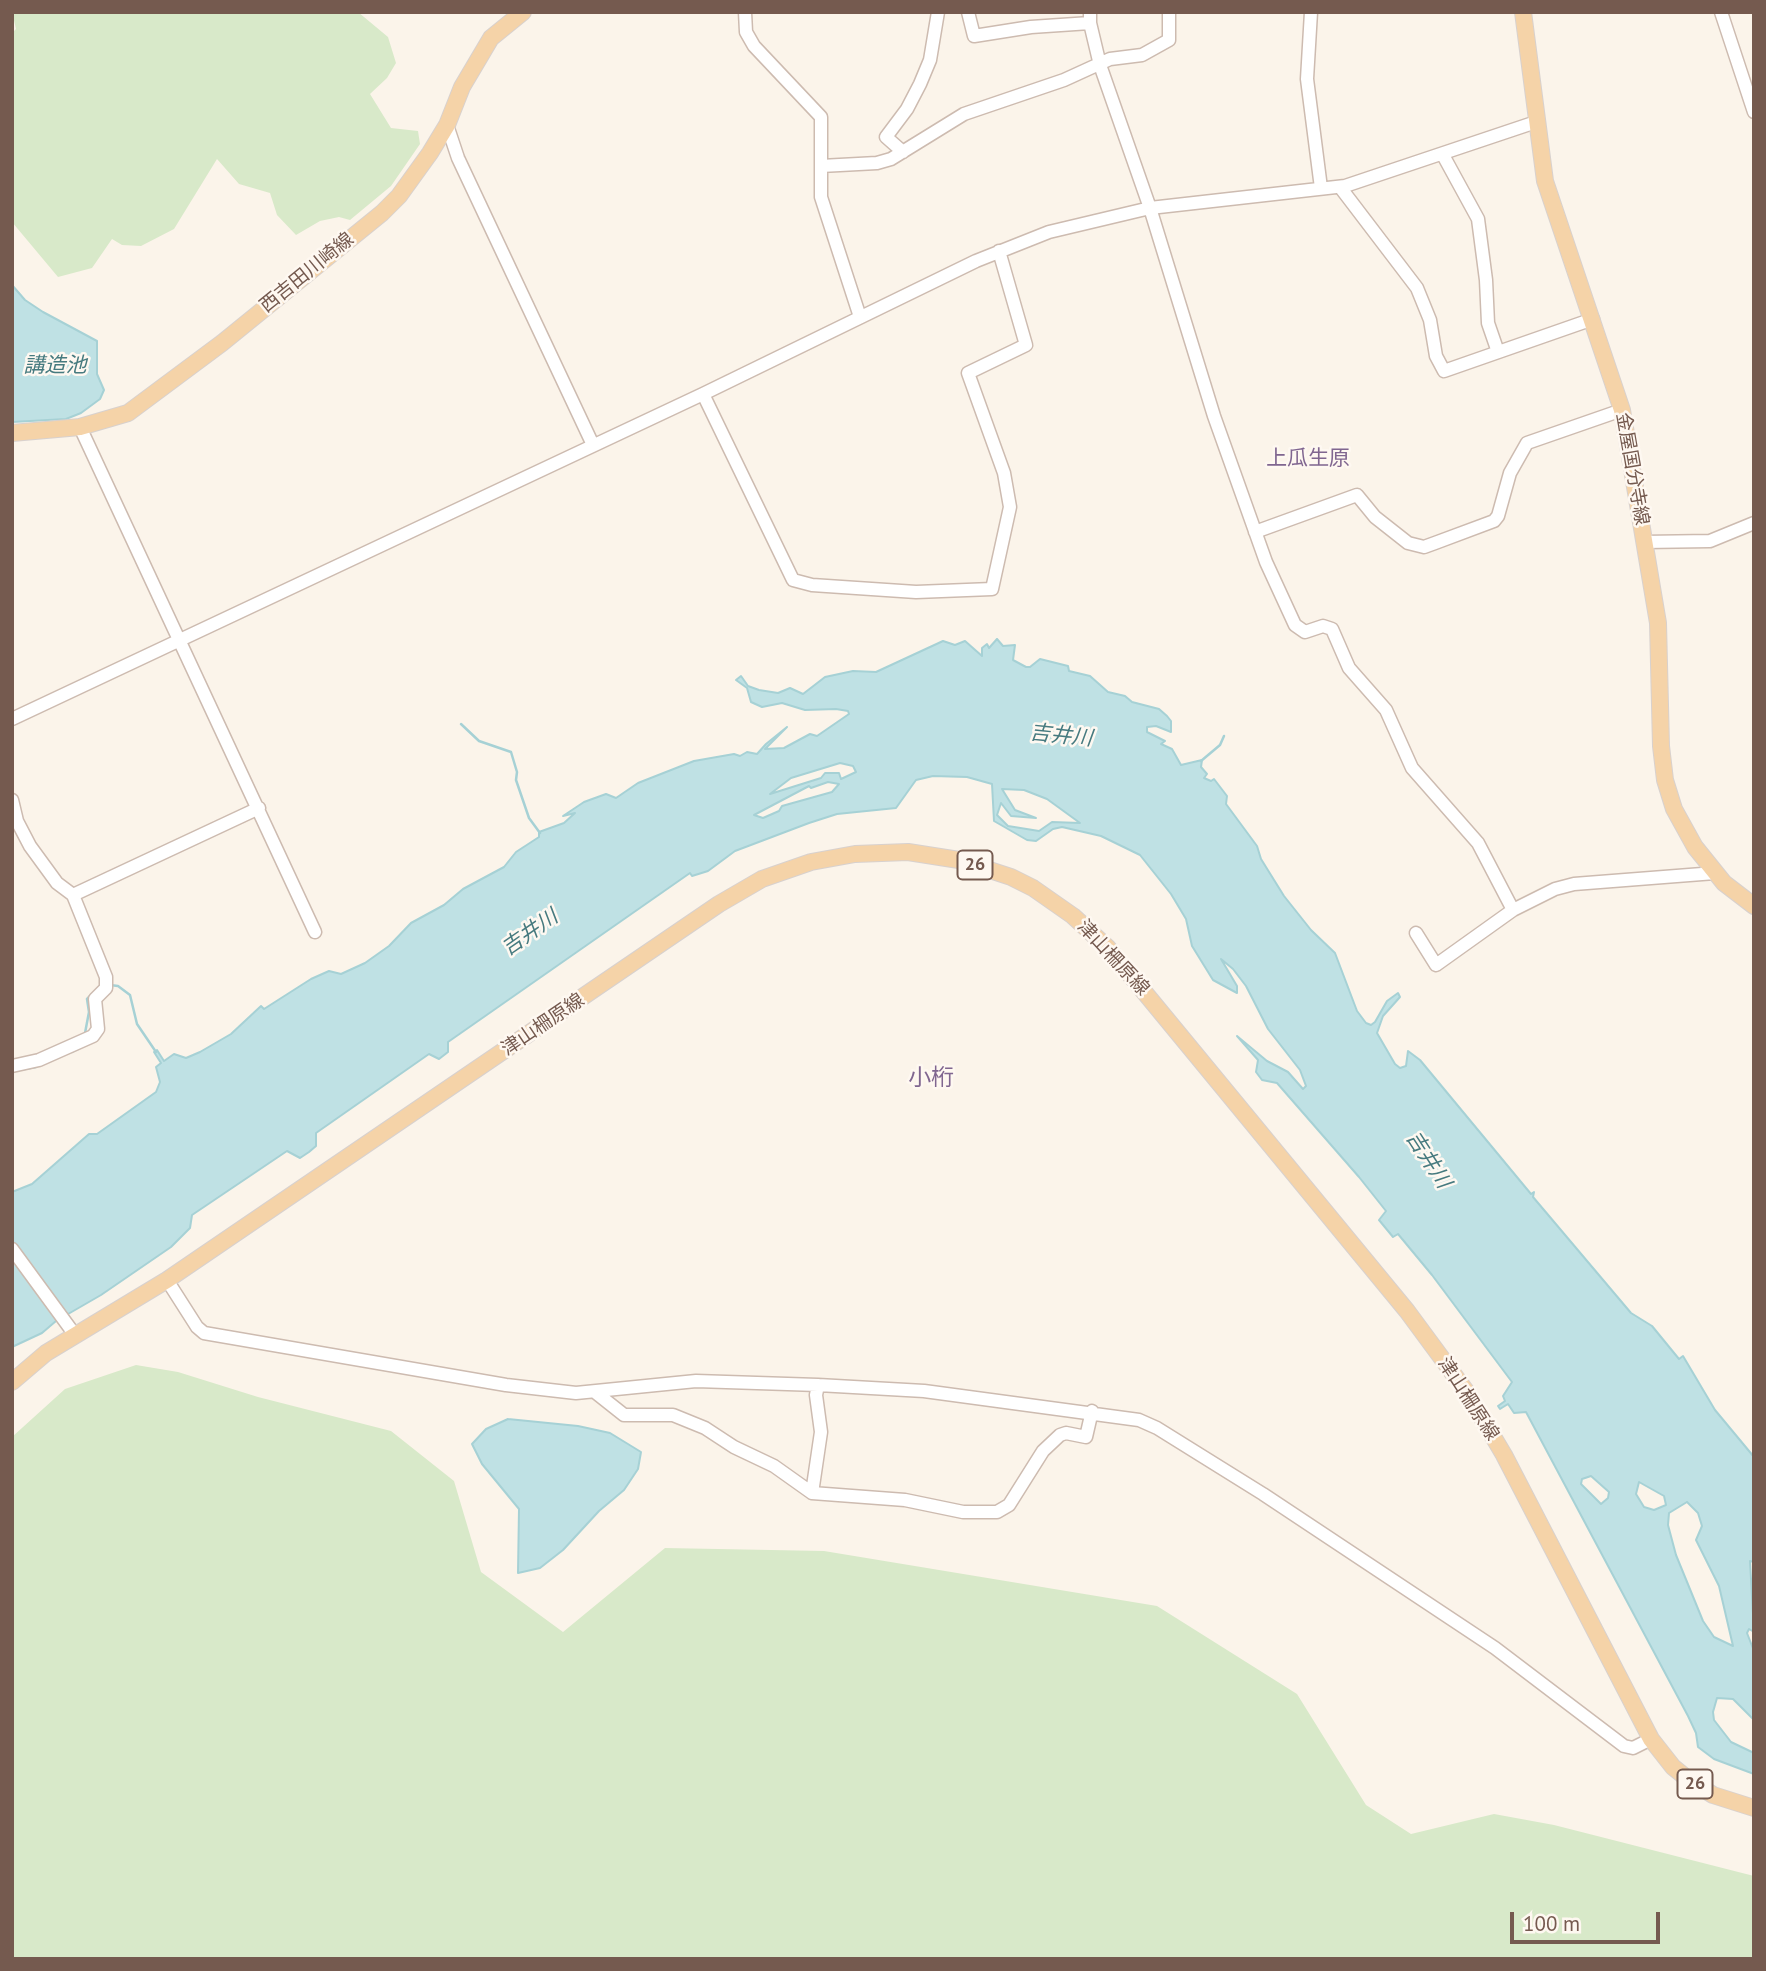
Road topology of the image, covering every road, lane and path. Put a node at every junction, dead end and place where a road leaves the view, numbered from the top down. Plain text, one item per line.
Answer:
1 (523, 12) edge
2 (746, 12) edge
3 (939, 12) edge
4 (968, 12) edge
5 (1169, 12) edge
6 (1311, 12) edge
7 (1523, 12) edge
8 (1721, 12) edge
9 (1090, 18) edge
10 (1100, 65) junction
11 (1754, 112) edge
12 (1536, 122) junction
13 (447, 125) junction
14 (903, 152) junction
15 (1443, 155) junction
16 (821, 166) junction
17 (1340, 187) junction
18 (1321, 188) junction
19 (1150, 208) junction
20 (999, 251) junction
21 (860, 317) junction
22 (1593, 319) junction
23 (1498, 352) junction
24 (702, 394) junction
25 (1622, 410) junction
26 (80, 427) junction
27 (12, 433) edge
28 (593, 445) junction
29 (1754, 523) edge
30 (1255, 532) junction
31 (1644, 542) junction
32 (180, 638) junction
33 (12, 719) edge
34 (12, 800) edge
35 (259, 808) junction
36 (1715, 873) junction
37 (73, 895) junction
38 (1754, 906) edge
39 (1513, 910) junction
40 (315, 932) dead end
41 (1416, 933) dead end
42 (12, 1066) edge
43 (12, 1249) edge
44 (167, 1280) junction
45 (75, 1335) junction
46 (12, 1382) edge
47 (818, 1385) junction
48 (595, 1392) junction
49 (1092, 1411) junction
50 (812, 1493) junction
51 (1651, 1739) junction
52 (1754, 1808) edge

1 - 13 main road, 西吉田川崎線
2 - 16 street
3 - 14 street
4 - 9 street
5 - 10 street
6 - 18 street
7 - 12 main road, 金屋国分寺線
8 - 11 street
9 - 10 street
10 - 14 street
10 - 19 street
12 - 15 street
12 - 22 main road, 金屋国分寺線
13 - 26 main road, 西吉田川崎線
13 - 28 street
14 - 16 street
15 - 17 street
15 - 23 street
16 - 21 street
17 - 18 street
17 - 23 street
18 - 19 street
19 - 20 street
19 - 30 street
20 - 21 street
20 - 24 street
21 - 24 street
22 - 23 street
22 - 25 main road, 金屋国分寺線
24 - 28 street
25 - 30 street
25 - 31 main road, 金屋国分寺線
26 - 27 main road, 西吉田川崎線
26 - 32 street
28 - 32 street
29 - 31 street
30 - 39 street
31 - 36 main road, 金屋国分寺線
32 - 33 street
32 - 35 street
34 - 37 street
35 - 37 street
35 - 40 street
36 - 38 main road, 金屋国分寺線
36 - 39 street
37 - 42 street
39 - 41 street
43 - 45 street
44 - 45 main road, 津山柵原線 / 26
44 - 48 street
44 - 51 main road, 津山柵原線 / 26
45 - 46 main road, 津山柵原線 / 26
47 - 48 street
47 - 49 street
47 - 50 street
48 - 50 street
49 - 50 street
49 - 51 street
51 - 52 main road, 津山柵原線 / 26

